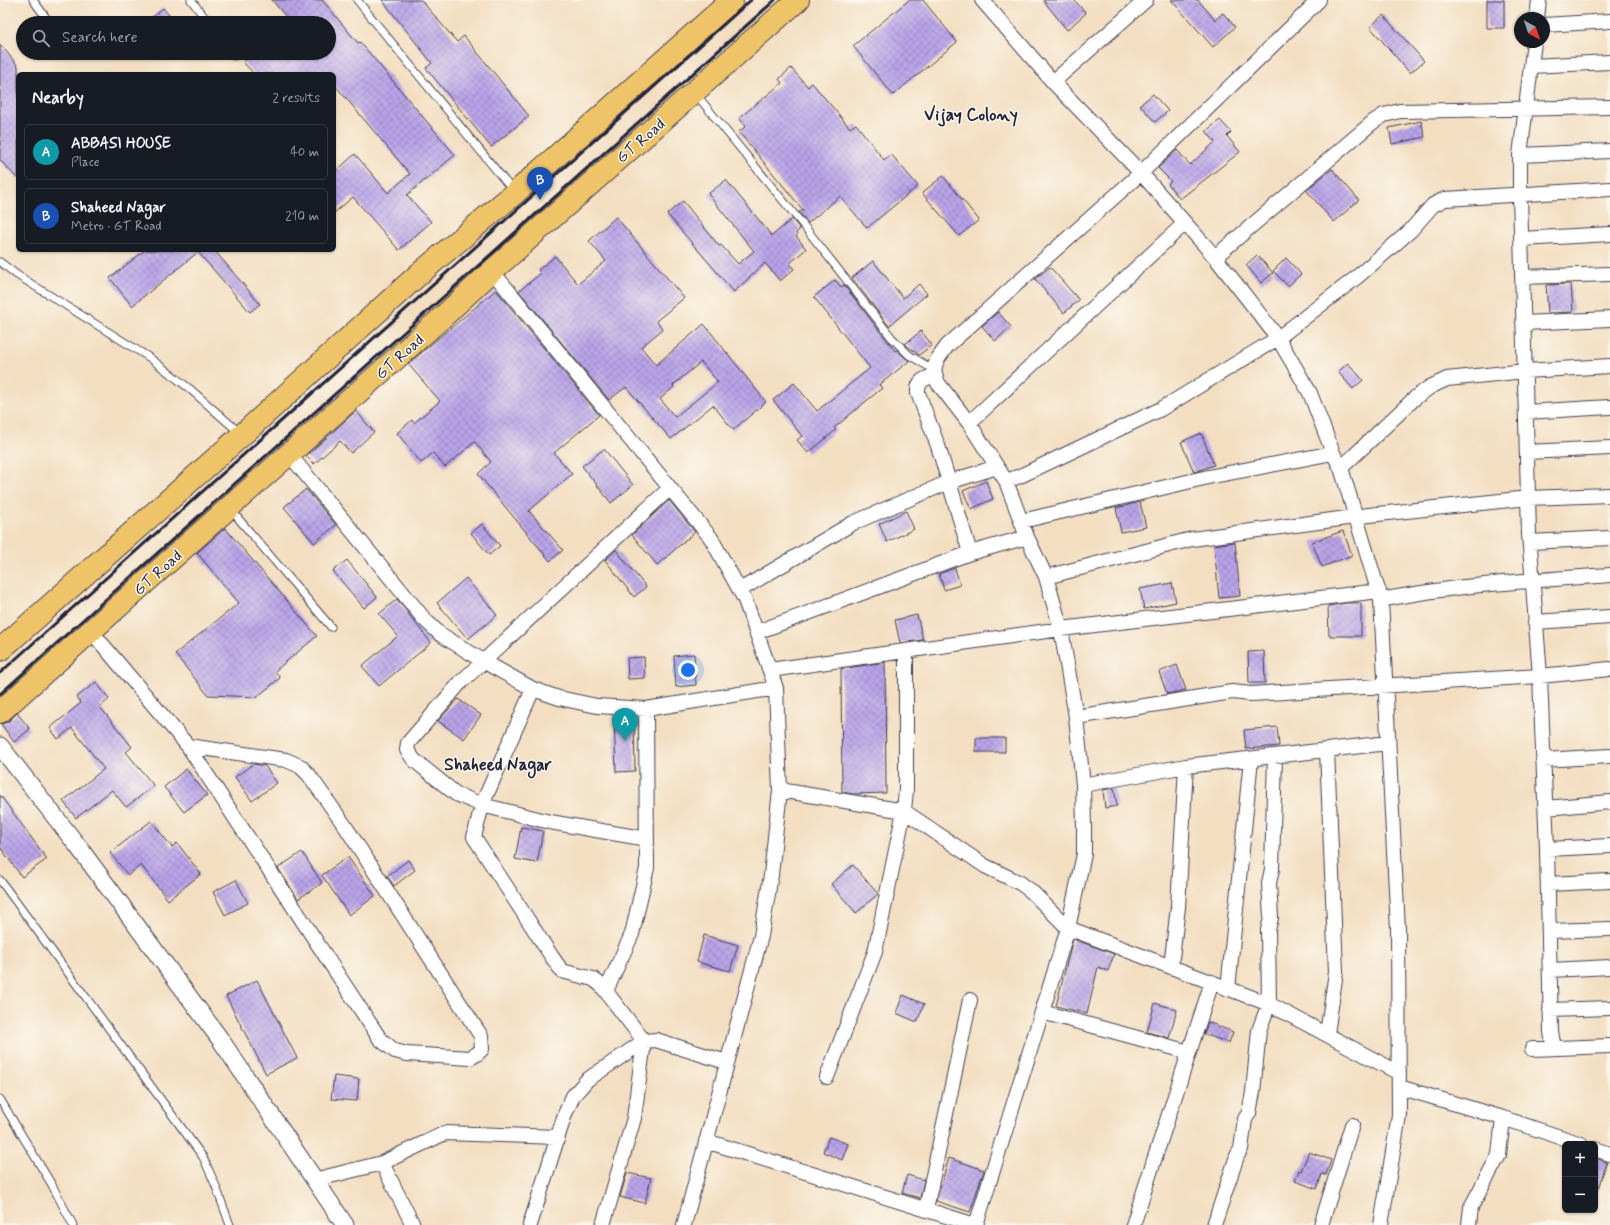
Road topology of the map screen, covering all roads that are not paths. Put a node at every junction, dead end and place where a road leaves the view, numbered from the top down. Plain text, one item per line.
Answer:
1 (33, 0) edge
2 (191, 0) edge
3 (357, 0) edge
4 (732, 0) edge
5 (798, 0) edge
6 (982, 0) edge
7 (1146, 0) edge
8 (1319, 0) edge
9 (1539, 0) edge
10 (1538, 12) edge
11 (45, 16) edge
12 (204, 16) edge
13 (1610, 21) edge
14 (1550, 25) edge
15 (1533, 48) edge
16 (1610, 62) edge
17 (1531, 66) junction
18 (1053, 82) junction
19 (694, 92) junction
20 (1610, 107) edge
21 (1526, 110) junction
22 (1610, 151) edge
23 (1520, 155) junction
24 (1141, 173) junction
25 (1610, 189) edge
26 (515, 193) junction
27 (1520, 194) junction
28 (1185, 223) junction
29 (1610, 234) edge
30 (1521, 239) junction
31 (1215, 257) junction
32 (0, 262) edge
33 (492, 271) junction
34 (1610, 274) edge
35 (1522, 277) junction
36 (1610, 319) edge
37 (1523, 323) junction
38 (1278, 338) junction
39 (1610, 366) edge
40 (1525, 371) junction
41 (935, 373) junction
42 (1610, 407) edge
43 (1526, 412) junction
44 (969, 423) junction
45 (242, 435) junction
46 (1610, 448) edge
47 (1527, 452) junction
48 (1333, 453) junction
49 (289, 454) junction
50 (997, 467) junction
51 (1340, 468) junction
52 (1006, 481) junction
53 (949, 482) junction
54 (670, 488) junction
55 (1610, 495) edge
56 (1528, 498) junction
57 (229, 508) junction
58 (1356, 518) junction
59 (1022, 521) junction
60 (1027, 537) junction
61 (1610, 538) edge
62 (1530, 542) junction
63 (970, 553) junction
64 (1610, 575) edge
65 (1046, 577) junction
66 (1531, 580) junction
67 (740, 590) junction
68 (1380, 596) junction
69 (1610, 617) edge
70 (1536, 622) junction
71 (331, 627) dead end
72 (1061, 629) junction
73 (91, 631) junction
74 (757, 632) junction
75 (0, 650) edge
76 (906, 650) junction
77 (483, 661) junction
78 (1610, 669) edge
79 (770, 670) junction
80 (1540, 676) junction
81 (1386, 685) junction
82 (776, 688) junction
83 (533, 689) junction
84 (646, 710) junction
85 (0, 712) edge
86 (1076, 717) junction
87 (1388, 743) junction
88 (0, 746) edge
89 (188, 746) junction
90 (1327, 750) junction
91 (1274, 756) junction
92 (1610, 756) edge
93 (1251, 759) junction
94 (1543, 760) junction
95 (1186, 766) junction
96 (1083, 785) junction
97 (780, 790) junction
98 (1610, 802) edge
99 (482, 805) junction
100 (1546, 808) junction
101 (904, 811) junction
102 (647, 839) junction
103 (1610, 846) edge
104 (1548, 849) junction
105 (0, 880) edge
106 (1610, 881) edge
107 (1548, 884) junction
108 (1068, 928) junction
109 (1610, 929) edge
110 (1549, 931) junction
111 (1171, 967) junction
112 (1610, 967) edge
113 (1550, 970) junction
114 (1212, 982) junction
115 (1228, 989) junction
116 (606, 991) junction
117 (970, 1000) dead end
118 (1269, 1004) junction
119 (1610, 1008) edge
120 (1550, 1010) junction
121 (1042, 1012) junction
122 (1327, 1034) junction
123 (644, 1041) junction
124 (1610, 1046) edge
125 (1554, 1048) junction
126 (1532, 1049) dead end
127 (1189, 1052) junction
128 (726, 1062) junction
129 (827, 1077) dead end
130 (1399, 1080) junction
131 (0, 1099) edge
132 (1504, 1118) junction
133 (1352, 1125) dead end
134 (557, 1137) junction
135 (706, 1141) junction
136 (1572, 1141) edge
137 (1598, 1150) edge
138 (1610, 1154) edge
139 (382, 1163) junction
140 (314, 1180) junction
141 (926, 1209) junction
142 (73, 1225) edge
143 (230, 1225) edge
144 (344, 1225) edge
145 (413, 1225) edge
146 (530, 1225) edge
147 (603, 1225) edge
148 (684, 1225) edge
149 (975, 1225) edge
150 (1133, 1225) edge
151 (1214, 1225) edge
152 (1321, 1225) edge
153 (1382, 1225) edge
154 (1470, 1225) edge

1 - 11 lane
2 - 12 lane
3 - 26 lane
4 - 26 highway
5 - 19 highway, GT Road
6 - 18 street
7 - 18 street
8 - 24 street
9 - 10 street
13 - 14 street
15 - 17 street
16 - 17 street
17 - 21 street
18 - 24 street
19 - 33 highway, GT Road
19 - 41 lane
20 - 21 street
21 - 23 street
21 - 31 street
22 - 23 street
23 - 27 street
24 - 28 street
24 - 41 street
25 - 27 street
26 - 45 highway
27 - 30 street
27 - 38 street
28 - 31 street
28 - 44 street
29 - 30 street
30 - 35 street
31 - 38 street
32 - 45 lane
33 - 49 highway, GT Road
33 - 54 street
34 - 35 street
35 - 37 street
36 - 37 street
37 - 40 street
38 - 48 street
38 - 52 street
39 - 40 street
40 - 43 street
40 - 51 street
41 - 44 street
41 - 53 street
42 - 43 street
43 - 47 street
44 - 50 street
45 - 75 highway
46 - 47 street
47 - 56 street
48 - 51 street
48 - 59 street
49 - 57 highway, GT Road
49 - 77 street
50 - 52 street
50 - 53 street
51 - 58 street
52 - 59 street
53 - 63 street
53 - 67 street
54 - 67 street
54 - 77 street
55 - 56 street
56 - 58 street
56 - 62 street
57 - 71 lane
57 - 73 highway, GT Road
58 - 65 street
58 - 68 street
59 - 60 street
60 - 63 street
60 - 65 street
61 - 62 street
62 - 66 street
63 - 74 street
64 - 66 street
65 - 72 street
66 - 68 street
66 - 70 street
67 - 74 street
68 - 72 street
68 - 81 street
69 - 70 street
70 - 80 street
72 - 76 street
72 - 86 street
73 - 85 highway, GT Road
73 - 89 street
74 - 79 street
76 - 79 street
76 - 101 street
77 - 83 street
77 - 99 street
78 - 80 street
79 - 82 street
80 - 81 street
80 - 94 street
81 - 86 street
81 - 87 street
82 - 84 street
82 - 97 street
83 - 84 street
83 - 99 street
84 - 102 street
86 - 96 street
87 - 90 street
87 - 130 street
88 - 140 street
89 - 89 street
90 - 91 street
90 - 122 street
91 - 93 street
91 - 118 street
92 - 94 street
93 - 95 street
93 - 115 street
94 - 100 street
95 - 96 street
95 - 111 street
96 - 108 street
97 - 101 street
97 - 128 street
98 - 100 street
99 - 102 street
99 - 116 street
100 - 104 street
101 - 108 street
101 - 129 street
102 - 116 street
103 - 104 street
104 - 107 street
105 - 143 lane
106 - 107 street
107 - 110 street
108 - 111 street
108 - 121 street
109 - 110 street
110 - 113 street
111 - 114 street
112 - 113 street
113 - 120 street
114 - 115 street
114 - 127 street
115 - 118 street
116 - 123 street
117 - 141 street
118 - 122 street
118 - 151 street
119 - 120 street
120 - 125 street
121 - 127 street
121 - 149 street
122 - 130 street
123 - 128 street
123 - 134 street
123 - 147 street
124 - 125 street
125 - 126 street
127 - 150 street
128 - 135 street
130 - 132 street
130 - 153 street
131 - 142 lane
132 - 136 street
132 - 154 street
133 - 152 street
134 - 139 street
134 - 146 street
135 - 141 street
135 - 148 street
137 - 138 street
139 - 140 street
139 - 145 street
140 - 144 street
141 - 149 street

